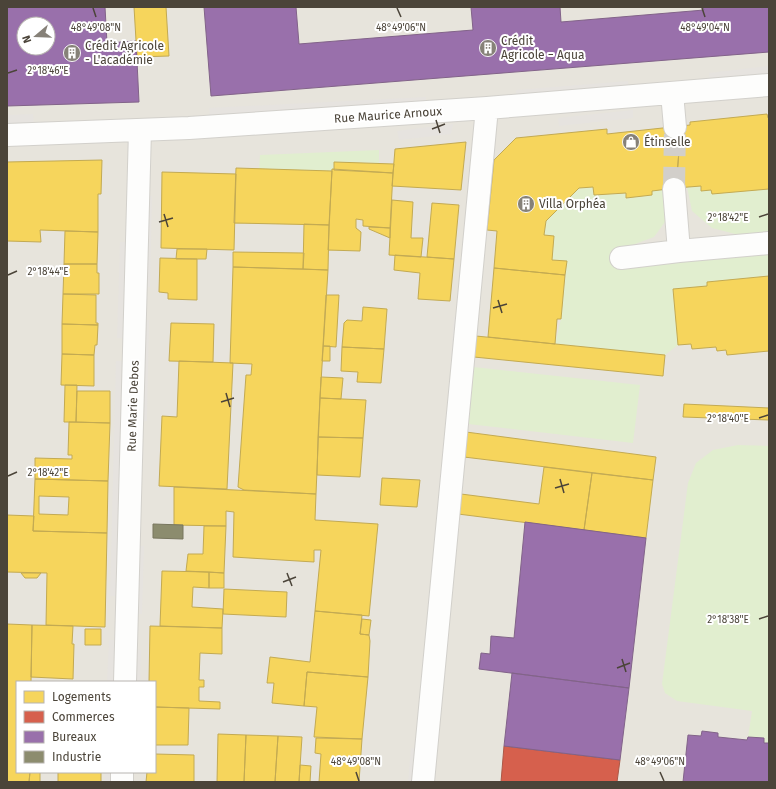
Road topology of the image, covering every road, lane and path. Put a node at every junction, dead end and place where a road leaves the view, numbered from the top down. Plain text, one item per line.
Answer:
1 (769, 85) edge
2 (672, 93) junction
3 (487, 108) junction
4 (675, 127) tunnel mouth
5 (140, 130) junction
6 (7, 134) edge
7 (674, 189) tunnel mouth
8 (769, 243) edge
9 (679, 251) junction
10 (621, 258) dead end
11 (125, 681) edge
12 (423, 782) edge

1 - 2 street, Rue Maurice Arnoux
2 - 3 street, Rue Maurice Arnoux
2 - 4 street
3 - 5 street, Rue Maurice Arnoux
3 - 12 street
5 - 6 street, Rue Maurice Arnoux
5 - 11 street, Rue Marie Debos
7 - 9 street
8 - 9 street
9 - 10 street

